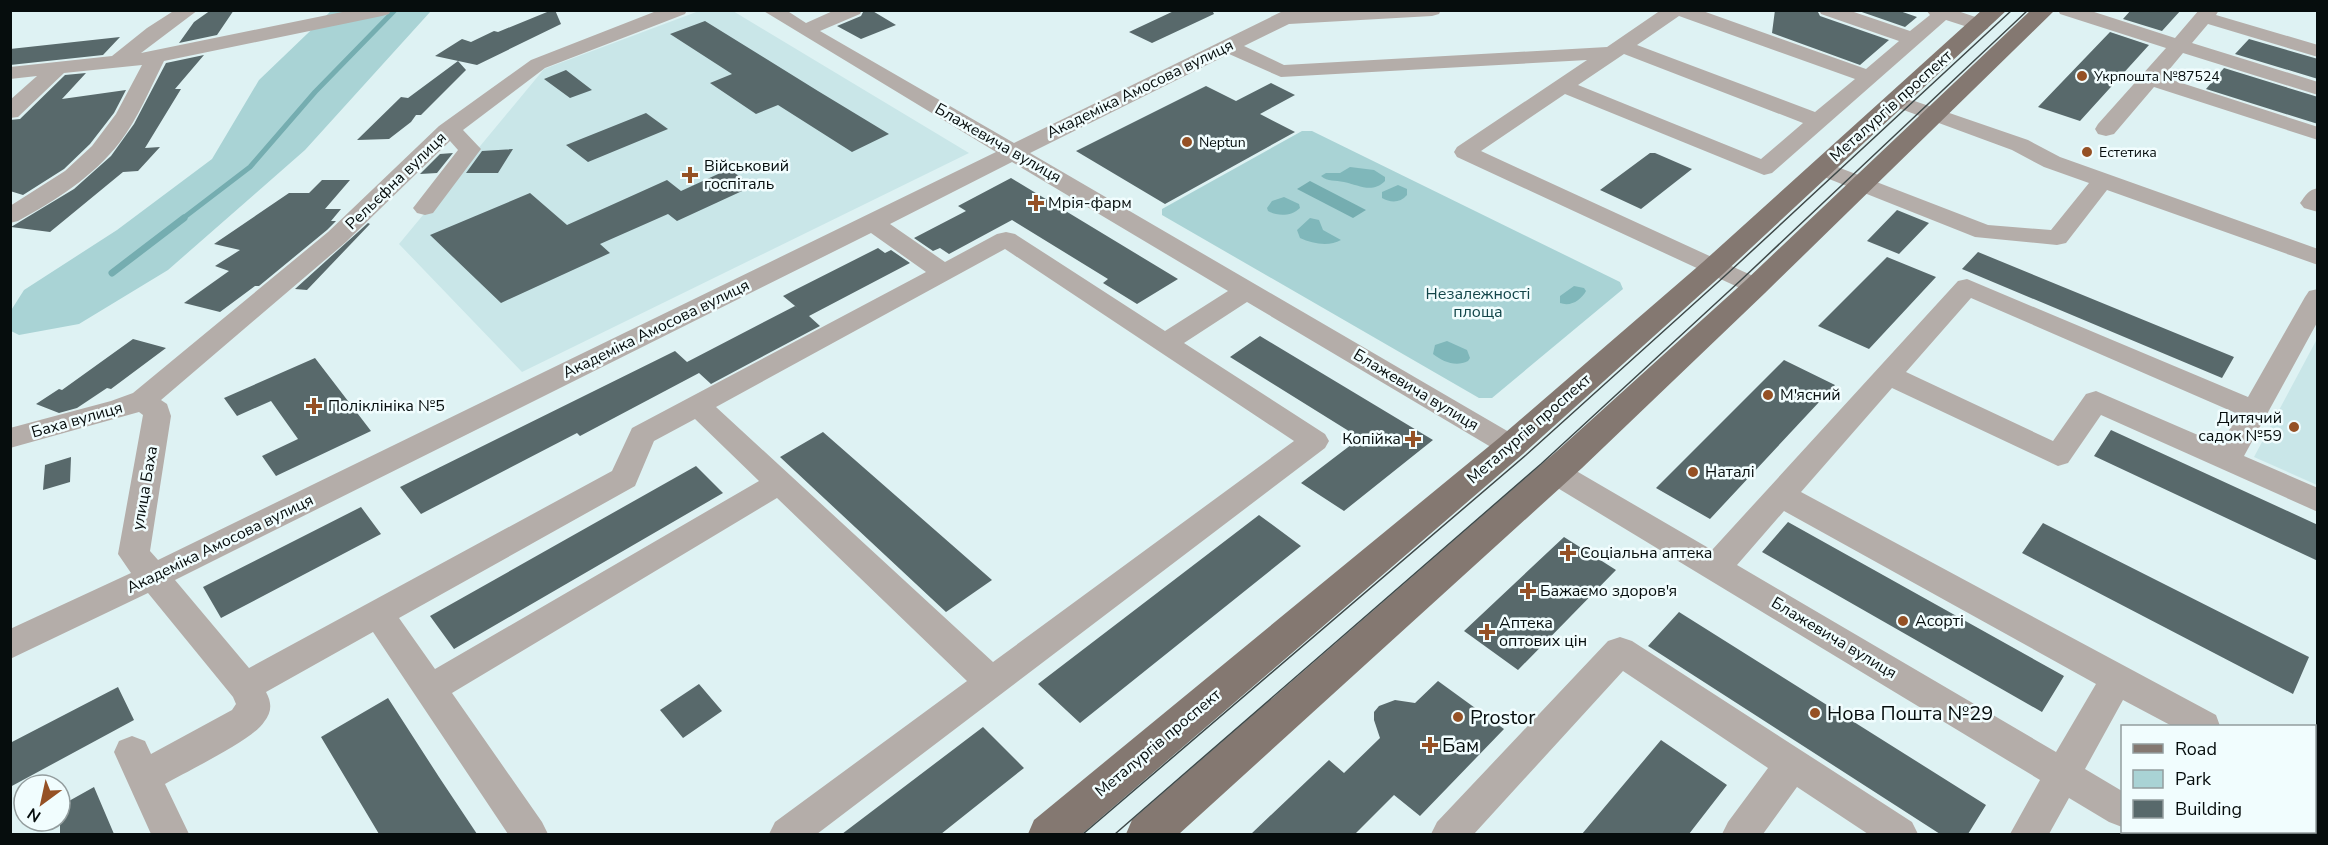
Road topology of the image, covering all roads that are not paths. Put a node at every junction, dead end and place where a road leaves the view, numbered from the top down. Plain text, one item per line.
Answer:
1 (189, 10) edge
2 (678, 10) edge
3 (771, 10) edge
4 (853, 10) edge
5 (1432, 10) edge
6 (1675, 10) edge
7 (1680, 10) edge
8 (1828, 10) edge
9 (2044, 10) edge
10 (2067, 10) edge
11 (1939, 12) edge
12 (373, 13) edge
13 (1294, 14) edge
14 (2207, 14) edge
15 (1988, 18) edge
16 (805, 30) junction
17 (1913, 39) junction
18 (2179, 45) junction
19 (1229, 46) junction
20 (1617, 50) junction
21 (2318, 51) edge
22 (156, 57) junction
23 (117, 62) junction
24 (58, 68) junction
25 (10, 73) edge
26 (1869, 77) junction
27 (2150, 79) junction
28 (1563, 86) junction
29 (2318, 88) edge
30 (1897, 100) junction
31 (10, 112) edge
32 (1935, 114) junction
33 (1818, 121) junction
34 (2106, 129) dead end
35 (447, 131) junction
36 (2318, 134) edge
37 (1012, 152) junction
38 (1822, 168) junction
39 (2103, 180) junction
40 (1862, 184) junction
41 (2318, 195) edge
42 (2318, 205) edge
43 (425, 207) dead end
44 (10, 216) edge
45 (872, 222) junction
46 (2318, 258) edge
47 (1713, 268) junction
48 (944, 273) junction
49 (1755, 287) junction
50 (1247, 290) junction
51 (2318, 297) edge
52 (1166, 342) junction
53 (1888, 375) junction
54 (144, 400) junction
55 (697, 405) junction
56 (2254, 410) junction
57 (10, 438) edge
58 (1511, 446) junction
59 (2227, 460) junction
60 (1556, 473) junction
61 (780, 482) junction
62 (1781, 495) junction
63 (2318, 501) edge
64 (1715, 568) junction
65 (153, 576) junction
66 (378, 613) junction
67 (13, 642) edge
68 (2117, 679) junction
69 (992, 683) junction
70 (245, 687) junction
71 (430, 689) junction
72 (2201, 725) edge
73 (1793, 764) junction
74 (2063, 774) junction
75 (2121, 809) edge
76 (171, 834) edge
77 (530, 834) edge
78 (788, 834) edge
79 (1050, 834) edge
80 (1148, 834) edge
81 (1450, 834) edge
82 (1741, 834) edge
83 (1899, 834) edge
84 (2029, 834) edge

1 - 23 street
2 - 35 street, Рельєфна вулиця
3 - 16 street, Блажевича вулиця
4 - 16 street
5 - 13 street
6 - 20 street
7 - 26 street
8 - 17 street
9 - 32 main road
10 - 18 street
11 - 15 street
11 - 17 street
12 - 22 street
13 - 19 street, Академіка Амосова вулиця
14 - 18 street
14 - 21 street
15 - 30 main road, Металургів проспект
16 - 37 street, Блажевича вулиця
17 - 26 street
18 - 27 street
18 - 29 street
19 - 20 street
19 - 37 street, Академіка Амосова вулиця
20 - 28 street
20 - 33 street
22 - 23 street
22 - 44 street
23 - 24 street
24 - 25 street
24 - 31 street
26 - 33 street
27 - 34 street
27 - 36 street
28 - 33 street
28 - 47 street
30 - 32 street
30 - 38 main road, Металургів проспект
32 - 39 street
32 - 40 main road
35 - 43 street
35 - 54 street, Рельєфна вулиця
37 - 45 street, Академіка Амосова вулиця
37 - 50 street, Блажевича вулиця
38 - 40 street
38 - 47 main road, Металургів проспект
39 - 40 street
39 - 46 street
40 - 49 main road
41 - 42 street
45 - 48 street
45 - 65 street, Академіка Амосова вулиця
47 - 49 street
47 - 58 main road, Металургів проспект
48 - 52 street
48 - 55 street
49 - 60 main road
50 - 52 street
50 - 58 street, Блажевича вулиця
51 - 56 street
52 - 69 street
53 - 56 street
53 - 59 street
53 - 62 street
54 - 57 street, Баха вулиця
54 - 65 street, улица Баха
55 - 61 street
55 - 66 street
56 - 59 street
58 - 60 main road, Блажевича вулиця
58 - 79 main road, Металургів проспект
59 - 63 street
60 - 64 street, Блажевича вулиця
60 - 80 main road
61 - 69 street
61 - 71 street
62 - 64 street
62 - 68 street
64 - 74 street, Блажевича вулиця
65 - 67 street, Академіка Амосова вулиця
65 - 70 street
66 - 70 street
66 - 71 street
68 - 72 street
68 - 74 street
69 - 78 street
70 - 76 street
71 - 77 street
73 - 81 street
73 - 82 street
73 - 83 street
74 - 75 street, Блажевича вулиця
74 - 84 street

